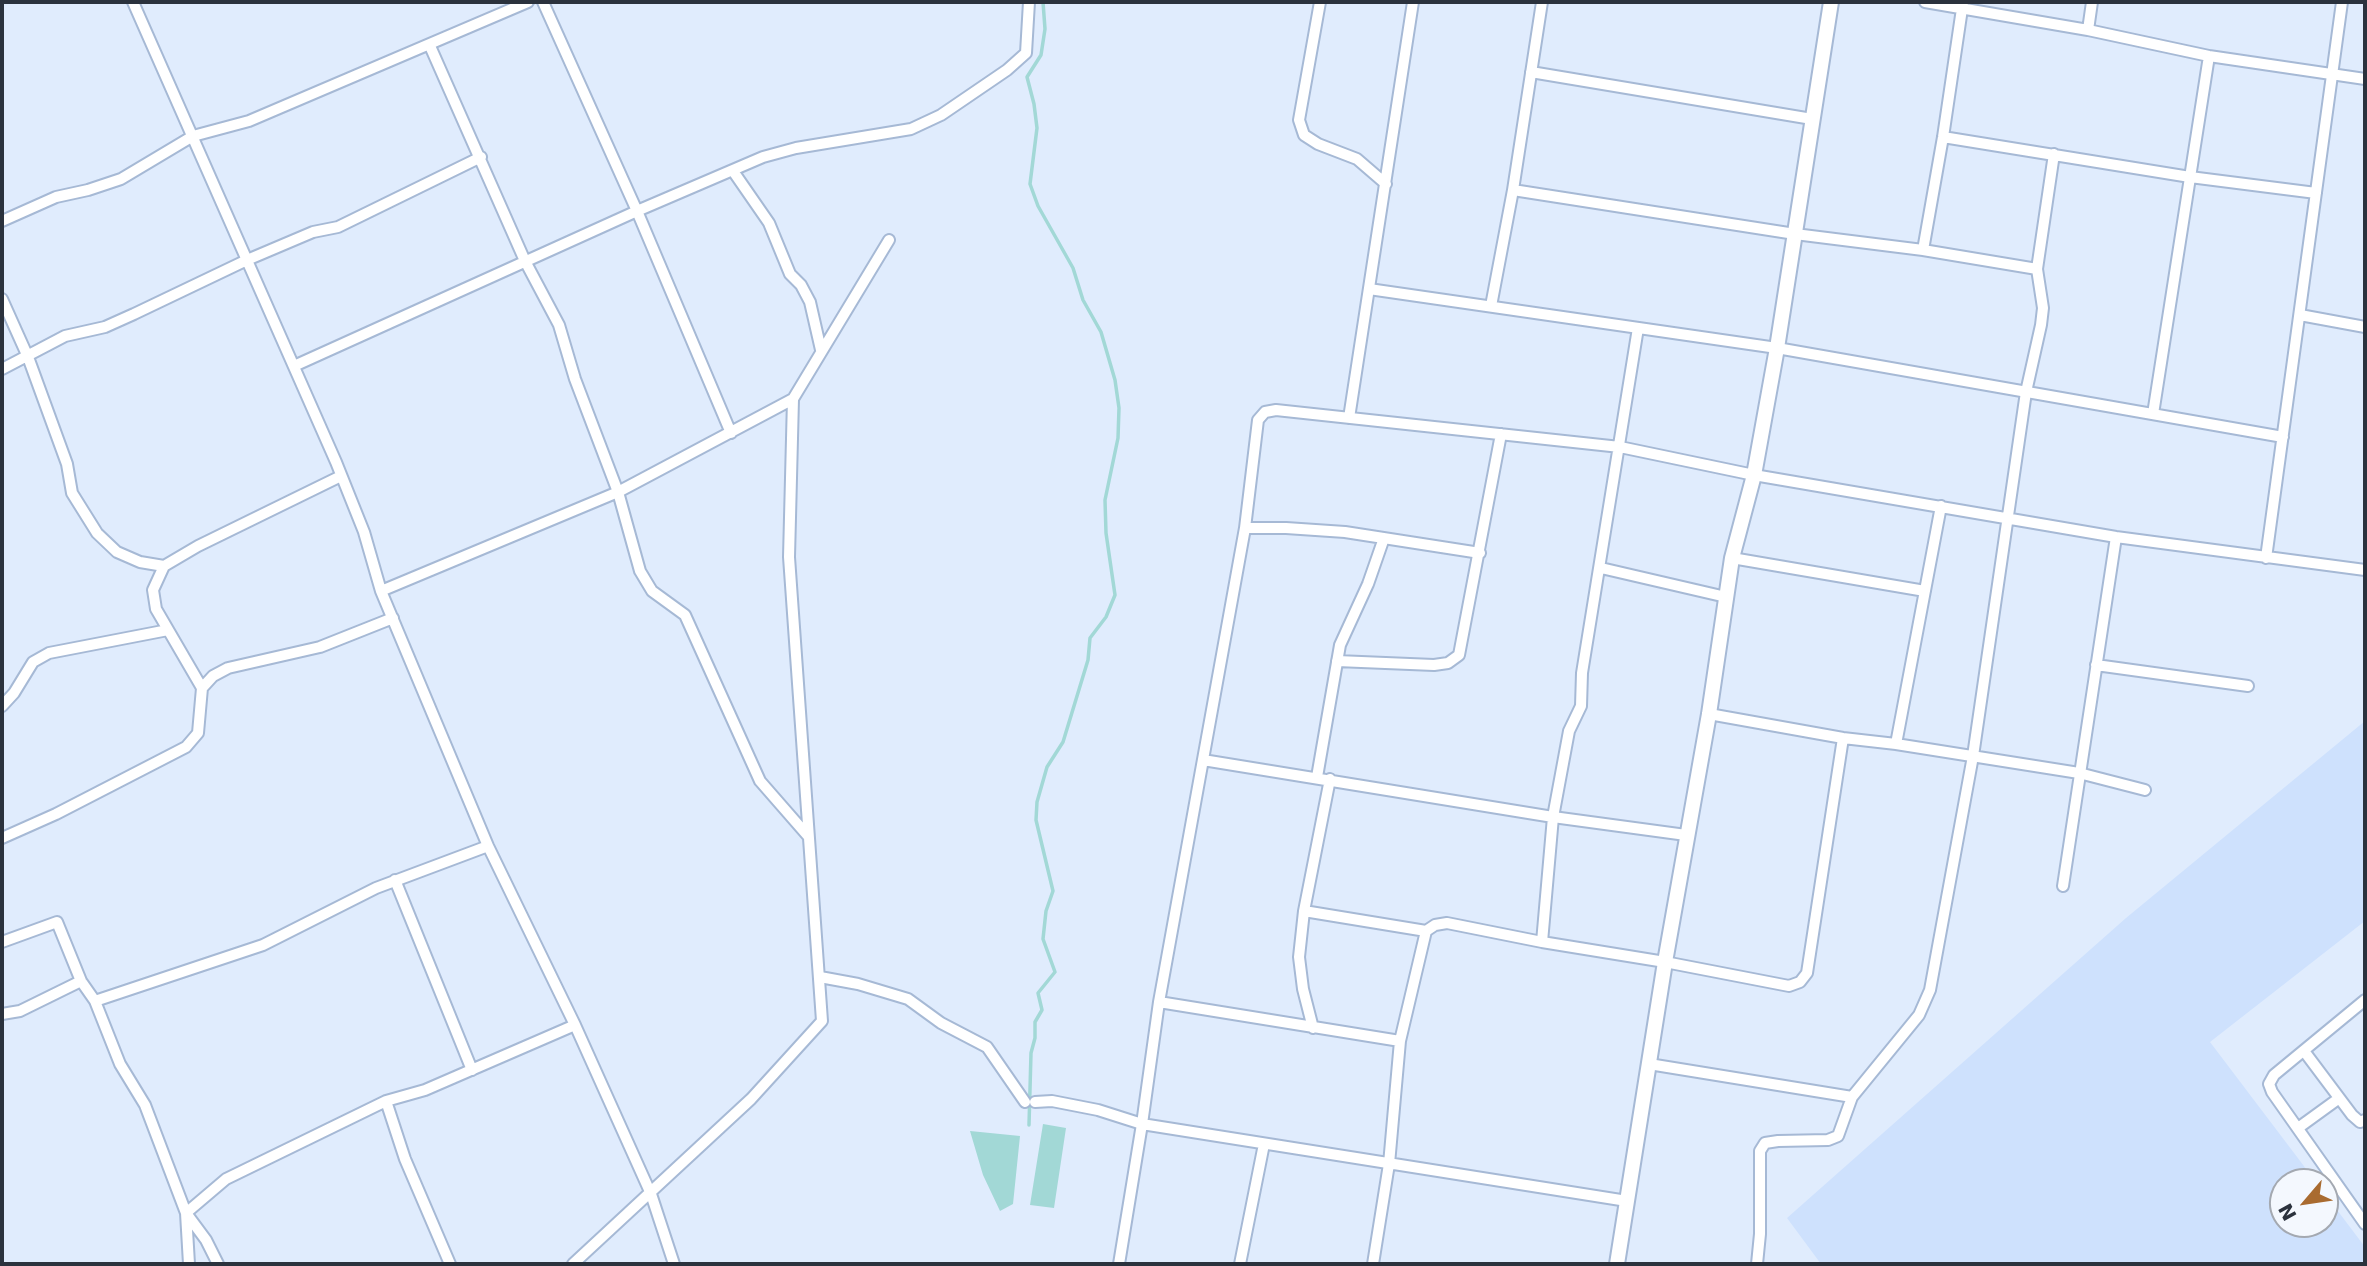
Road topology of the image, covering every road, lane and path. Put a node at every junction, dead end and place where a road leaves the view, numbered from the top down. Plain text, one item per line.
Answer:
1 (133, 2) edge
2 (528, 2) edge
3 (543, 2) edge
4 (1029, 2) edge
5 (1320, 2) edge
6 (1413, 2) edge
7 (1542, 2) edge
8 (1830, 2) edge
9 (1925, 2) edge
10 (2092, 2) edge
11 (2342, 2) edge
12 (1963, 4) edge
13 (2088, 30) junction
14 (430, 46) junction
15 (2209, 56) junction
16 (1531, 72) junction
17 (2332, 74) junction
18 (2365, 79) edge
19 (1812, 119) junction
20 (194, 135) junction
21 (1943, 137) junction
22 (2054, 154) junction
23 (481, 157) junction
24 (733, 171) junction
25 (2190, 177) junction
26 (1386, 184) junction
27 (1513, 190) junction
28 (2316, 193) junction
29 (637, 211) junction
30 (2, 221) edge
31 (1795, 234) junction
32 (888, 240) dead end
33 (1923, 250) junction
34 (247, 260) junction
35 (526, 261) junction
36 (2037, 269) junction
37 (1369, 289) junction
38 (2, 299) edge
39 (1491, 306) junction
40 (2300, 314) junction
41 (2365, 327) edge
42 (1638, 328) junction
43 (1777, 348) junction
44 (821, 350) junction
45 (28, 357) junction
46 (294, 366) junction
47 (2, 369) edge
48 (2026, 393) junction
49 (793, 399) junction
50 (2153, 414) junction
51 (1349, 418) junction
52 (730, 433) junction
53 (1501, 434) junction
54 (2283, 437) junction
55 (1620, 447) junction
56 (1754, 475) junction
57 (341, 476) junction
58 (618, 492) junction
59 (1941, 506) junction
60 (2006, 519) junction
61 (1245, 528) junction
62 (2116, 537) junction
63 (1384, 538) junction
64 (1480, 553) junction
65 (1732, 558) junction
66 (2266, 558) junction
67 (164, 566) junction
68 (1601, 568) junction
69 (2365, 570) edge
70 (381, 591) junction
71 (1925, 591) junction
72 (1726, 597) junction
73 (393, 618) junction
74 (168, 630) junction
75 (1337, 661) junction
76 (2096, 665) junction
77 (2248, 686) dead end
78 (202, 688) junction
79 (2, 706) edge
80 (1710, 714) junction
81 (1843, 738) junction
82 (1896, 744) junction
83 (1973, 756) junction
84 (1203, 760) junction
85 (2079, 773) junction
86 (1317, 777) junction
87 (1330, 779) junction
88 (2146, 790) dead end
89 (1553, 817) junction
90 (1686, 835) junction
91 (808, 836) junction
92 (2, 838) edge
93 (488, 846) junction
94 (395, 880) junction
95 (2063, 886) dead end
96 (1304, 911) junction
97 (1426, 931) junction
98 (1542, 942) junction
99 (2, 943) edge
100 (1665, 961) junction
101 (820, 977) junction
102 (81, 981) junction
103 (95, 1000) junction
104 (2365, 1000) edge
105 (1159, 1002) junction
106 (2, 1014) edge
107 (575, 1025) junction
108 (1313, 1028) junction
109 (1399, 1041) junction
110 (2304, 1051) junction
111 (1649, 1064) junction
112 (472, 1070) junction
113 (1852, 1097) junction
114 (2338, 1099) junction
115 (386, 1101) junction
116 (2365, 1120) edge
117 (1142, 1124) junction
118 (2298, 1128) junction
119 (1264, 1143) junction
120 (1389, 1164) junction
121 (651, 1194) junction
122 (1627, 1200) junction
123 (186, 1213) junction
124 (2365, 1224) edge
125 (189, 1264) edge
126 (218, 1264) edge
127 (450, 1264) edge
128 (573, 1264) edge
129 (674, 1264) edge
130 (1119, 1264) edge
131 (1240, 1264) edge
132 (1373, 1264) edge
133 (1617, 1264) edge
134 (1757, 1264) edge

1 - 20 street
2 - 14 street
3 - 29 street
4 - 24 street
5 - 26 street
6 - 26 street
7 - 16 street
8 - 19 street
9 - 12 street
10 - 13 street
11 - 17 street
12 - 13 street
12 - 21 street
13 - 15 street
14 - 20 street
14 - 23 street
15 - 17 street
15 - 25 street
16 - 19 street
16 - 27 street
17 - 18 street
17 - 28 street
19 - 31 street
20 - 30 street
20 - 34 street
21 - 22 street
21 - 33 street
22 - 25 street
22 - 36 street
23 - 34 street
23 - 35 street
24 - 29 street
24 - 44 street
25 - 28 street
25 - 50 street
26 - 37 street
27 - 31 street
27 - 39 street
28 - 40 street
29 - 35 street
29 - 52 street
31 - 33 street
31 - 43 street
32 - 44 street
33 - 36 street
34 - 45 street
34 - 46 street
35 - 46 street
35 - 58 street
36 - 48 street
37 - 39 street
37 - 51 street
38 - 45 street
39 - 42 street
40 - 41 street
40 - 54 street
42 - 43 street
42 - 55 street
43 - 48 street
43 - 56 street
44 - 49 street
45 - 47 street
45 - 67 street
46 - 57 street
48 - 50 street
48 - 60 street
49 - 52 street
49 - 91 street
50 - 54 street
51 - 53 street
51 - 61 street
52 - 58 street
53 - 55 street
53 - 64 street
54 - 66 street
55 - 56 street
55 - 68 street
56 - 59 street
56 - 65 street
57 - 67 street
57 - 70 street
58 - 70 street
58 - 91 street
59 - 60 street
59 - 71 street
60 - 62 street
60 - 83 street
61 - 63 street
61 - 84 street
62 - 66 street
62 - 76 street
63 - 64 street
63 - 75 street
64 - 75 street
65 - 71 street
65 - 72 street
66 - 69 street
67 - 74 street
68 - 72 street
68 - 89 street
70 - 73 street
71 - 82 street
72 - 80 street
73 - 78 street
73 - 93 street
74 - 78 street
74 - 79 street
75 - 86 street
76 - 77 street
76 - 85 street
78 - 92 street
80 - 81 street
80 - 90 street
81 - 82 street
81 - 100 street
82 - 83 street
83 - 85 street
83 - 113 street
84 - 86 street
84 - 105 street
85 - 88 street
85 - 95 street
86 - 87 street
87 - 89 street
87 - 96 street
89 - 90 street
89 - 98 street
90 - 100 street
91 - 101 street
93 - 94 street
93 - 107 street
94 - 103 street
94 - 112 street
96 - 97 street
96 - 108 street
97 - 98 street
97 - 109 street
98 - 100 street
99 - 102 street
100 - 111 street
101 - 117 street
101 - 121 street
102 - 103 street
102 - 106 street
103 - 123 street
104 - 110 street
105 - 108 street
105 - 117 street
107 - 112 street
107 - 121 street
108 - 109 street
109 - 120 street
110 - 114 street
110 - 118 street
111 - 113 street
111 - 122 street
112 - 115 street
113 - 134 street
114 - 116 street
114 - 118 street
115 - 123 street
115 - 127 street
117 - 119 street
117 - 130 street
118 - 124 street
119 - 120 street
119 - 131 street
120 - 122 street
120 - 132 street
121 - 128 street
121 - 129 street
122 - 133 street
123 - 125 street
123 - 126 street

